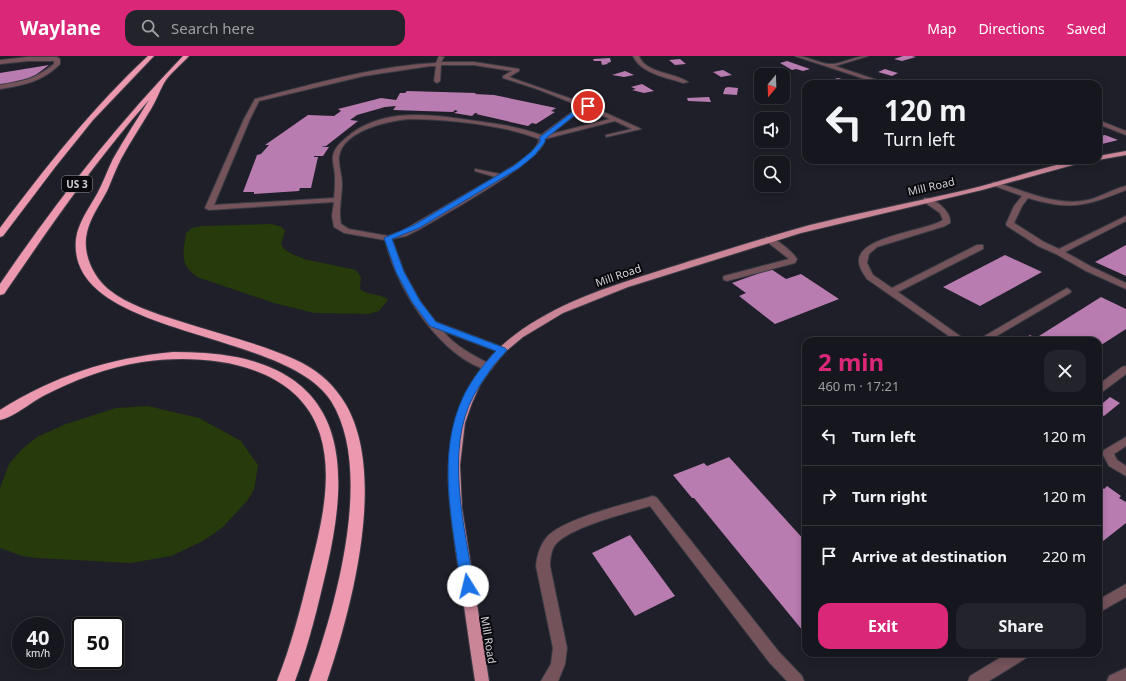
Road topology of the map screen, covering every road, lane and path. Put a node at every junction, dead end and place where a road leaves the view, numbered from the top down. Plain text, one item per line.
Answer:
1 (7, 56) edge
2 (151, 56) edge
3 (186, 56) edge
4 (442, 56) edge
5 (636, 56) edge
6 (798, 56) edge
7 (865, 56) edge
8 (1, 61) edge
9 (438, 62) junction
10 (830, 66) junction
11 (874, 80) edge
12 (162, 81) junction
13 (437, 81) dead end
14 (685, 82) dead end
15 (0, 87) edge
16 (584, 105) junction
17 (615, 119) junction
18 (1102, 124) edge
19 (1126, 133) edge
20 (608, 136) dead end
21 (542, 138) junction
22 (1126, 153) edge
23 (1102, 157) edge
24 (1069, 164) edge
25 (477, 170) dead end
26 (501, 177) junction
27 (994, 184) junction
28 (1126, 188) edge
29 (1026, 196) junction
30 (337, 200) junction
31 (927, 200) junction
32 (1126, 218) edge
33 (0, 234) edge
34 (388, 238) junction
35 (769, 239) junction
36 (980, 248) dead end
37 (1059, 252) junction
38 (727, 278) dead end
39 (1126, 286) edge
40 (1067, 291) dead end
41 (0, 292) edge
42 (891, 292) junction
43 (433, 324) junction
44 (956, 337) edge
45 (988, 337) edge
46 (502, 350) junction
47 (488, 366) junction
48 (1126, 369) edge
49 (1102, 387) edge
50 (0, 416) edge
51 (1126, 441) edge
52 (1126, 472) edge
53 (1126, 590) edge
54 (1102, 605) edge
55 (1014, 657) edge
56 (1126, 674) edge
57 (286, 681) edge
58 (318, 681) edge
59 (482, 681) edge
60 (548, 681) edge
61 (797, 681) edge
62 (974, 681) edge
63 (1114, 681) edge

1 - 8 street
2 - 33 highway, US 3
3 - 12 highway, US 3
4 - 9 street
5 - 14 street
6 - 10 street
7 - 10 street
8 - 15 street
9 - 13 street
9 - 16 street
9 - 30 street
10 - 11 street
12 - 41 highway, US 3
12 - 58 highway
16 - 17 street
16 - 21 street
17 - 20 street
17 - 21 street
18 - 19 street
21 - 26 street
21 - 30 street
22 - 23 main road
24 - 27 main road, Mill Road
25 - 26 street
26 - 34 street
27 - 29 street
27 - 31 main road, Mill Road
28 - 29 street
29 - 37 street
30 - 34 street
31 - 35 main road, Mill Road
31 - 42 street
32 - 37 street
34 - 43 street
35 - 38 street
35 - 46 main road, Mill Road
36 - 42 street
37 - 39 street
40 - 45 street
42 - 44 street
43 - 46 street
43 - 47 street
46 - 47 main road, Mill Road
47 - 59 main road, Mill Road
48 - 49 street
50 - 57 highway
51 - 52 street
53 - 54 street
55 - 62 street
56 - 63 street
60 - 61 street

